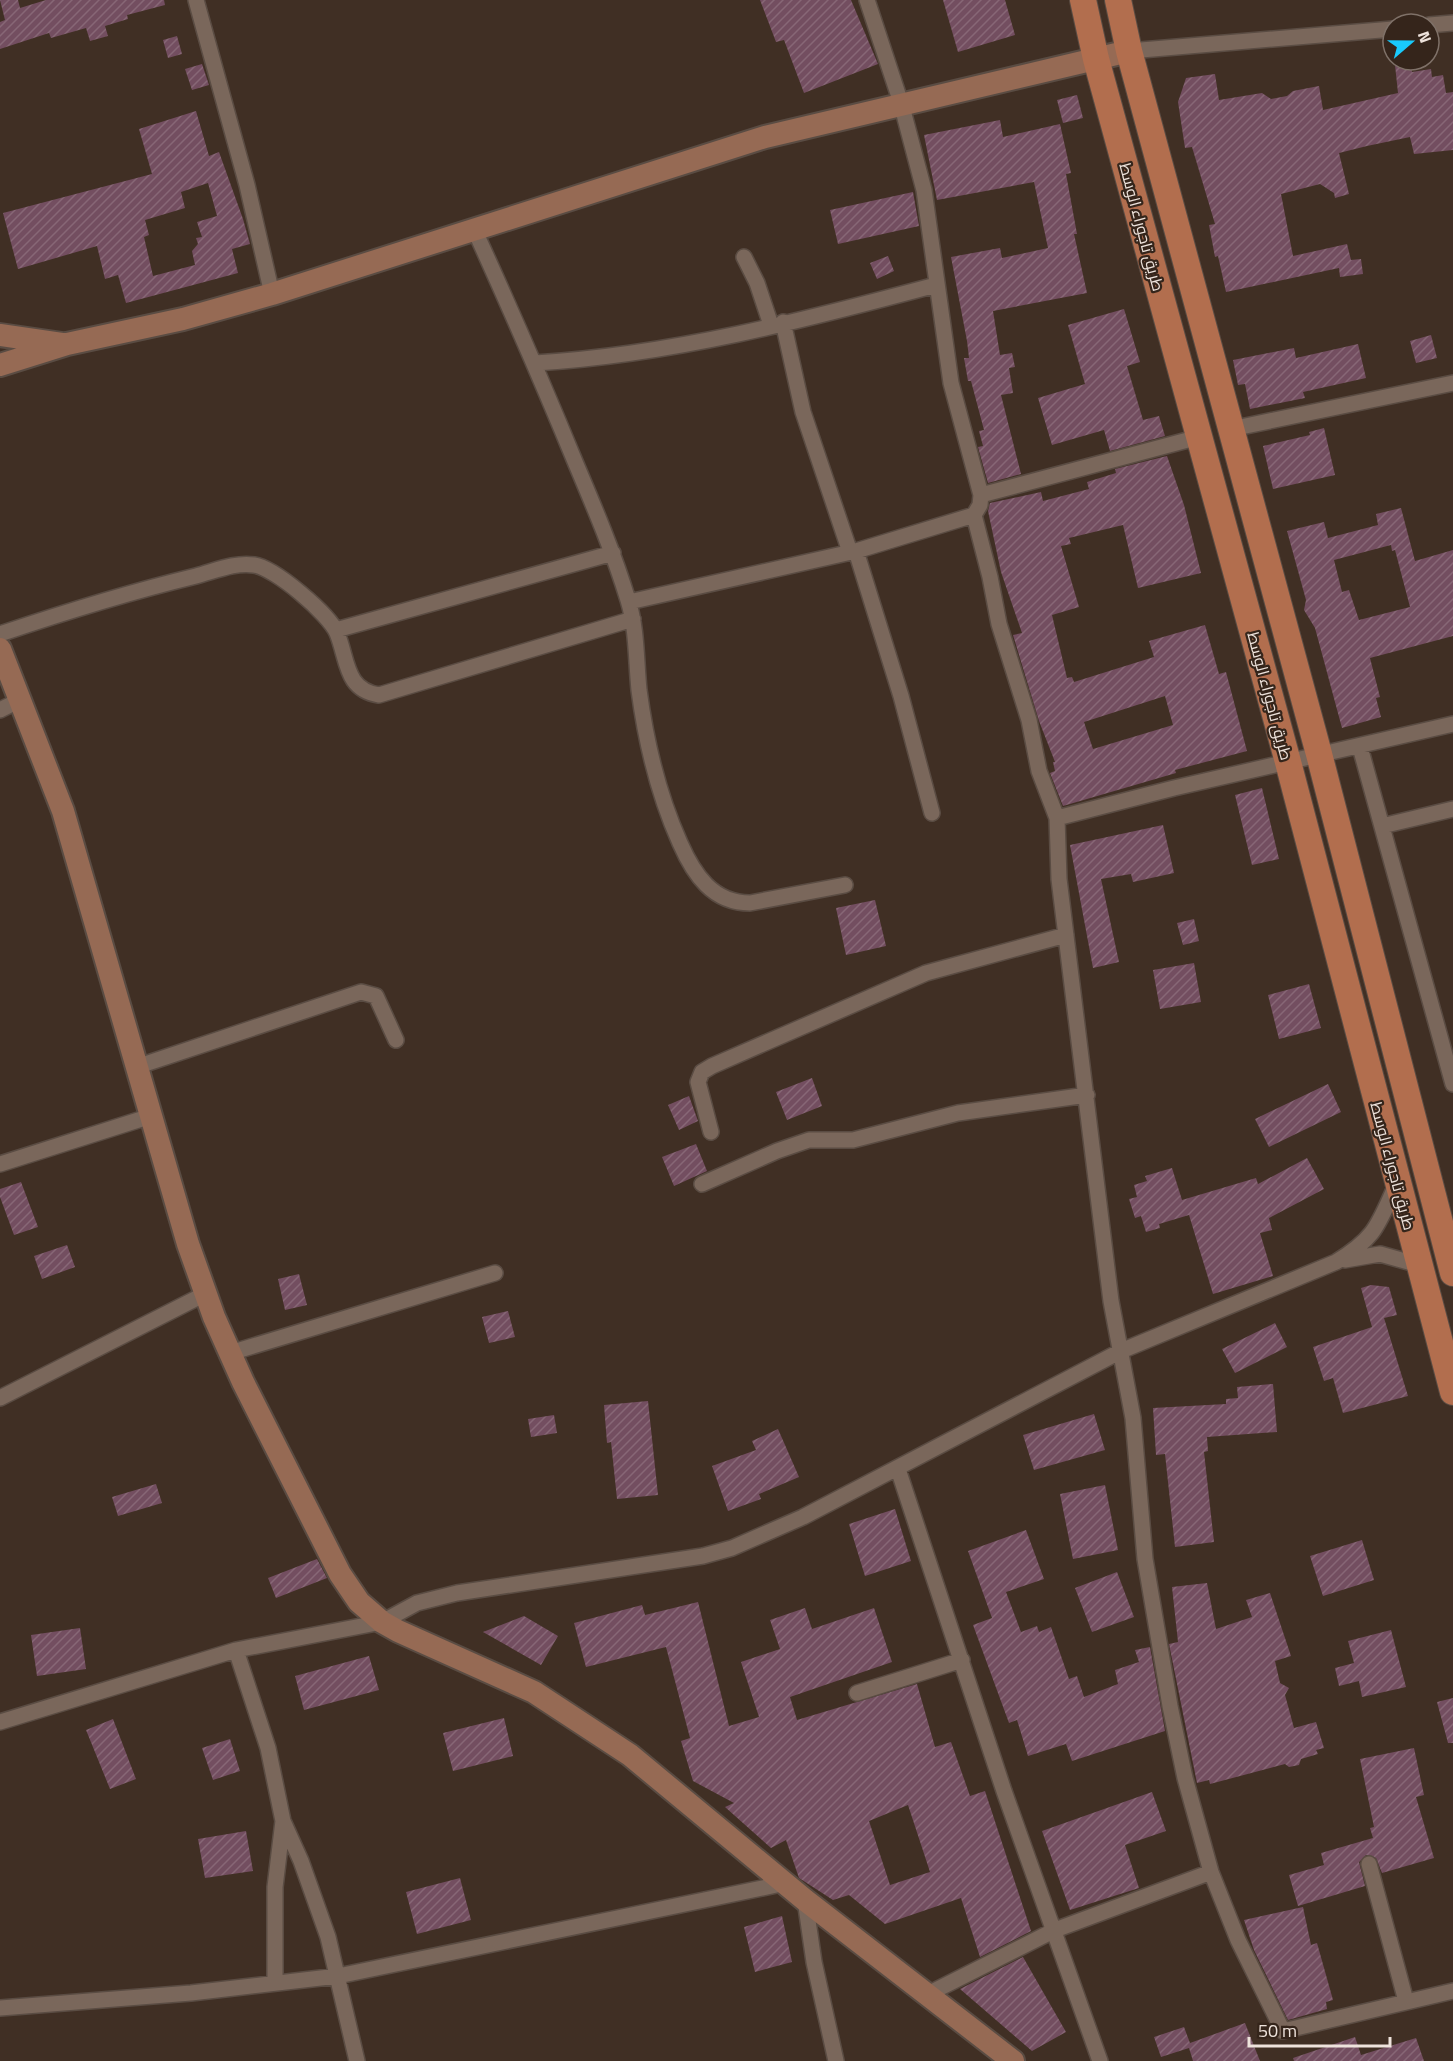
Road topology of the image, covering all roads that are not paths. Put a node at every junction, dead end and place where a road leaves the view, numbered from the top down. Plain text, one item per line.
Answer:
1 (196, 0) edge
2 (867, 0) edge
3 (1083, 0) edge
4 (1118, 0) edge
5 (1381, 30) edge
6 (1129, 51) junction
7 (1096, 59) junction
8 (901, 102) junction
9 (475, 231) junction
10 (744, 257) dead end
11 (936, 285) junction
12 (272, 294) junction
13 (777, 324) junction
14 (0, 335) edge
15 (67, 344) junction
16 (535, 363) junction
17 (0, 365) edge
18 (1453, 383) edge
19 (1231, 429) junction
20 (1199, 437) junction
21 (981, 495) junction
22 (974, 515) junction
23 (853, 552) junction
24 (613, 553) junction
25 (629, 602) junction
26 (633, 619) junction
27 (336, 630) junction
28 (0, 634) edge
29 (0, 649) edge
30 (9, 705) edge
31 (1453, 724) edge
32 (1360, 747) junction
33 (1319, 754) junction
34 (1288, 762) junction
35 (1453, 809) edge
36 (932, 813) dead end
37 (1057, 818) junction
38 (1382, 826) junction
39 (845, 885) dead end
40 (1066, 935) junction
41 (396, 1040) dead end
42 (136, 1067) junction
43 (1452, 1079) edge
44 (1087, 1095) junction
45 (151, 1116) junction
46 (711, 1132) dead end
47 (0, 1164) edge
48 (1397, 1182) junction
49 (702, 1184) dead end
50 (1448, 1231) edge
51 (1336, 1262) junction
52 (1419, 1265) junction
53 (495, 1273) dead end
54 (1453, 1273) edge
55 (205, 1294) junction
56 (1122, 1352) junction
57 (230, 1353) junction
58 (1453, 1392) edge
59 (0, 1398) edge
60 (898, 1469) junction
61 (382, 1622) junction
62 (236, 1650) junction
63 (962, 1660) junction
64 (857, 1693) dead end
65 (0, 1722) edge
66 (283, 1821) junction
67 (1369, 1863) dead end
68 (1211, 1872) junction
69 (786, 1883) junction
70 (805, 1900) junction
71 (1055, 1930) junction
72 (338, 1976) junction
73 (275, 1982) junction
74 (1453, 1991) edge
75 (928, 1994) junction
76 (1406, 2001) junction
77 (0, 2008) edge
78 (357, 2061) edge
79 (836, 2061) edge
80 (1013, 2061) edge
81 (1100, 2061) edge

1 - 12 street
2 - 8 street
3 - 7 main road, طريق تاجوراء الوسط
4 - 6 main road
5 - 6 street
6 - 7 street
6 - 19 main road
7 - 8 street
7 - 20 main road, طريق تاجوراء الوسط
8 - 9 street
8 - 11 street
9 - 12 street
9 - 16 street
10 - 13 street
11 - 13 street
11 - 21 street
12 - 15 street
13 - 16 street
13 - 23 street
14 - 15 street
15 - 17 street
16 - 24 street
18 - 19 street
19 - 33 main road
20 - 21 street
20 - 34 main road, طريق تاجوراء الوسط
21 - 22 street
22 - 23 street
22 - 37 street
23 - 25 street
23 - 36 street
24 - 25 street
24 - 27 street
25 - 26 street
26 - 27 street
26 - 39 street
27 - 28 street
29 - 30 street
30 - 42 street
31 - 32 street
32 - 33 street
32 - 38 street
33 - 34 street
33 - 50 main road
34 - 37 street
34 - 48 main road, طريق تاجوراء الوسط
35 - 38 street
37 - 40 street
38 - 43 street
40 - 44 street
40 - 46 street
41 - 42 street
42 - 45 street
44 - 49 street
44 - 56 street
45 - 47 street
45 - 55 street
48 - 51 street
48 - 52 main road, طريق تاجوراء الوسط
50 - 54 main road
51 - 52 street
51 - 56 street
52 - 58 main road, طريق تاجوراء الوسط
53 - 57 street
55 - 57 street
55 - 59 street
56 - 60 street
56 - 68 street
57 - 61 street
60 - 61 street
60 - 63 street
61 - 62 street
61 - 69 street
62 - 65 street
62 - 66 street
63 - 64 street
63 - 71 street
66 - 72 street
66 - 73 street
67 - 76 street
68 - 71 street
68 - 76 street
69 - 70 street
69 - 72 street
70 - 75 street
70 - 79 street
71 - 75 street
71 - 81 street
72 - 73 street
72 - 78 street
73 - 77 street
74 - 76 street
75 - 80 street

